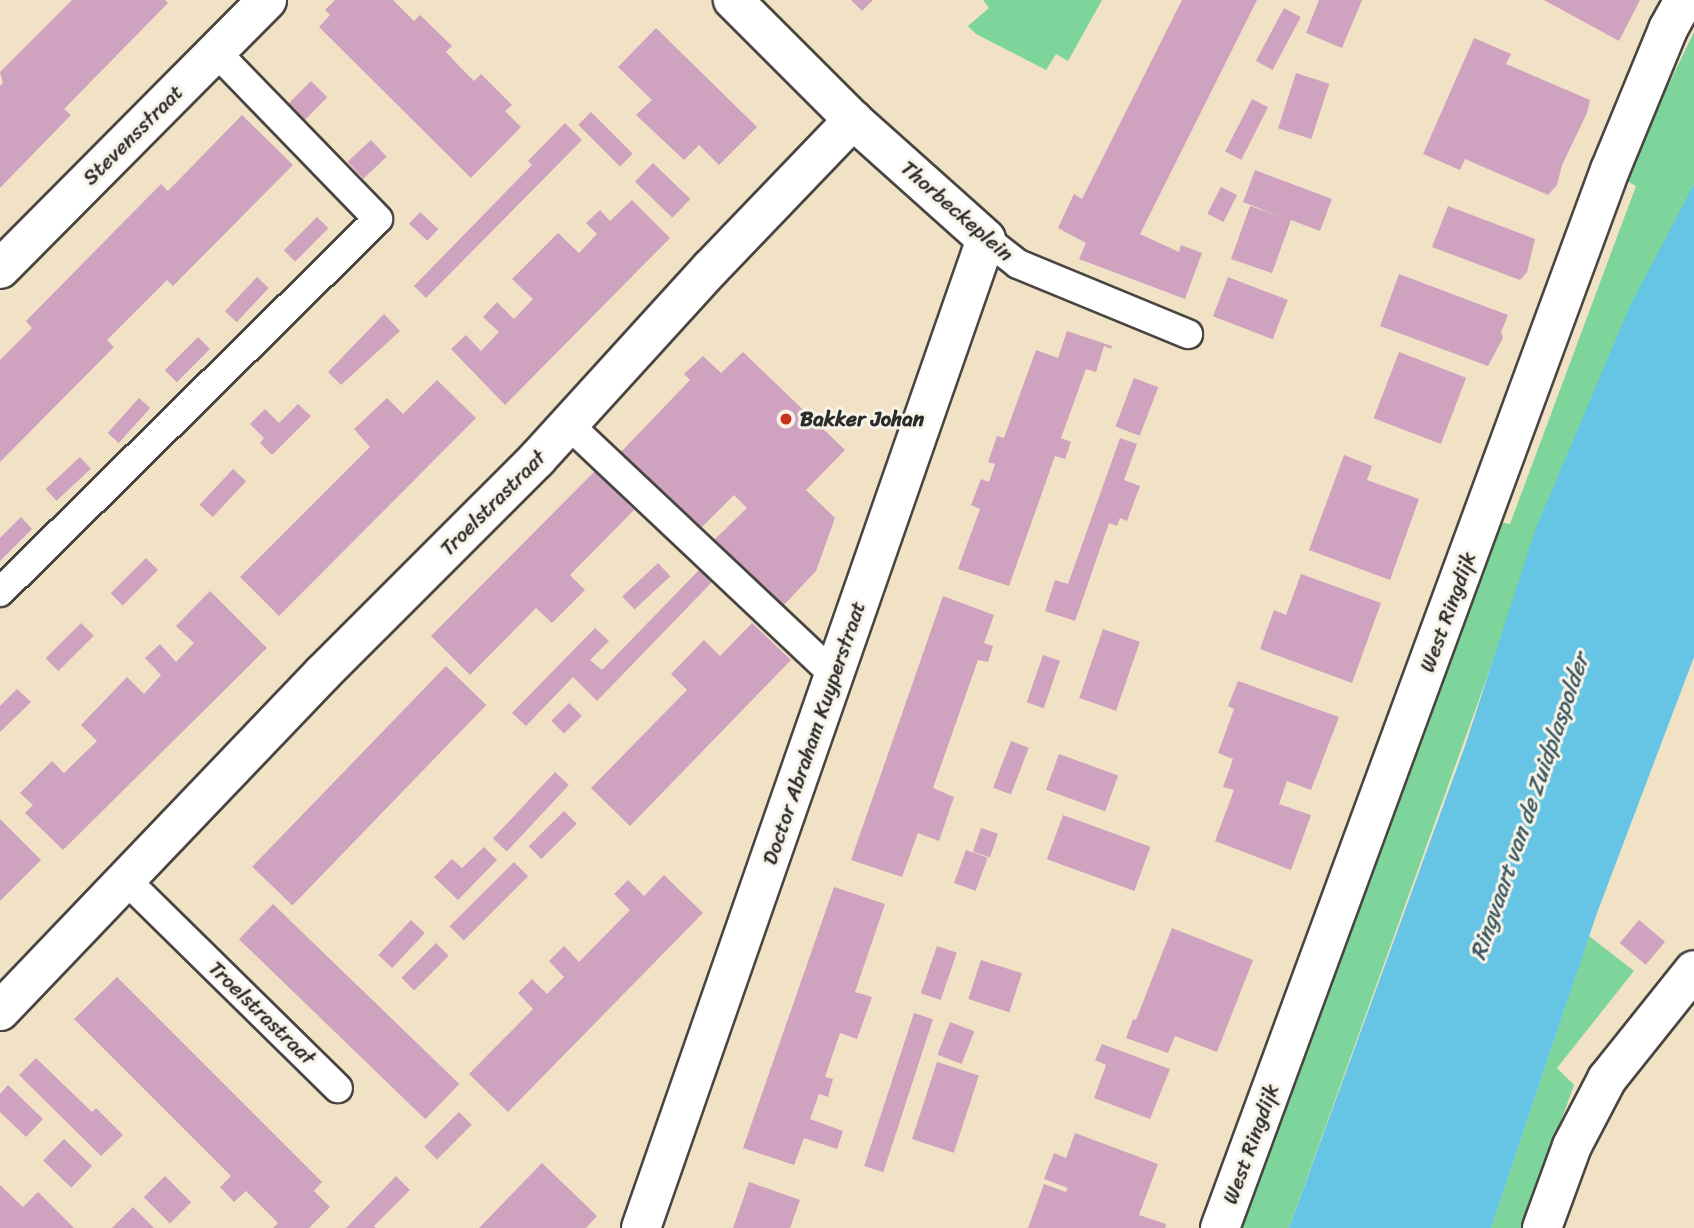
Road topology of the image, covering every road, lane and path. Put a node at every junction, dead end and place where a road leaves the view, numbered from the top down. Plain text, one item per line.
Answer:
1 (267, 0) edge
2 (733, 0) edge
3 (1684, 0) edge
4 (216, 52) junction
5 (853, 120) junction
6 (986, 239) junction
7 (0, 269) edge
8 (1188, 334) dead end
9 (569, 425) junction
10 (0, 592) edge
11 (834, 676) junction
12 (125, 880) junction
13 (1694, 970) edge
14 (0, 1011) edge
15 (338, 1088) dead end
16 (641, 1228) edge
17 (1220, 1228) edge
18 (1542, 1228) edge

1 - 4 street, Stevensstraat
2 - 5 street, Thorbeckeplein
3 - 17 street, West Ringdijk
4 - 7 street, Stevensstraat
4 - 10 lane
5 - 6 street, Thorbeckeplein
5 - 9 street, Troelstrastraat
6 - 8 lane, Thorbeckeplein
6 - 11 street, Doctor Abraham Kuyperstraat
9 - 11 lane
9 - 12 street, Troelstrastraat
11 - 16 street, Doctor Abraham Kuyperstraat
12 - 14 street, Troelstrastraat
12 - 15 lane, Troelstrastraat
13 - 18 street

